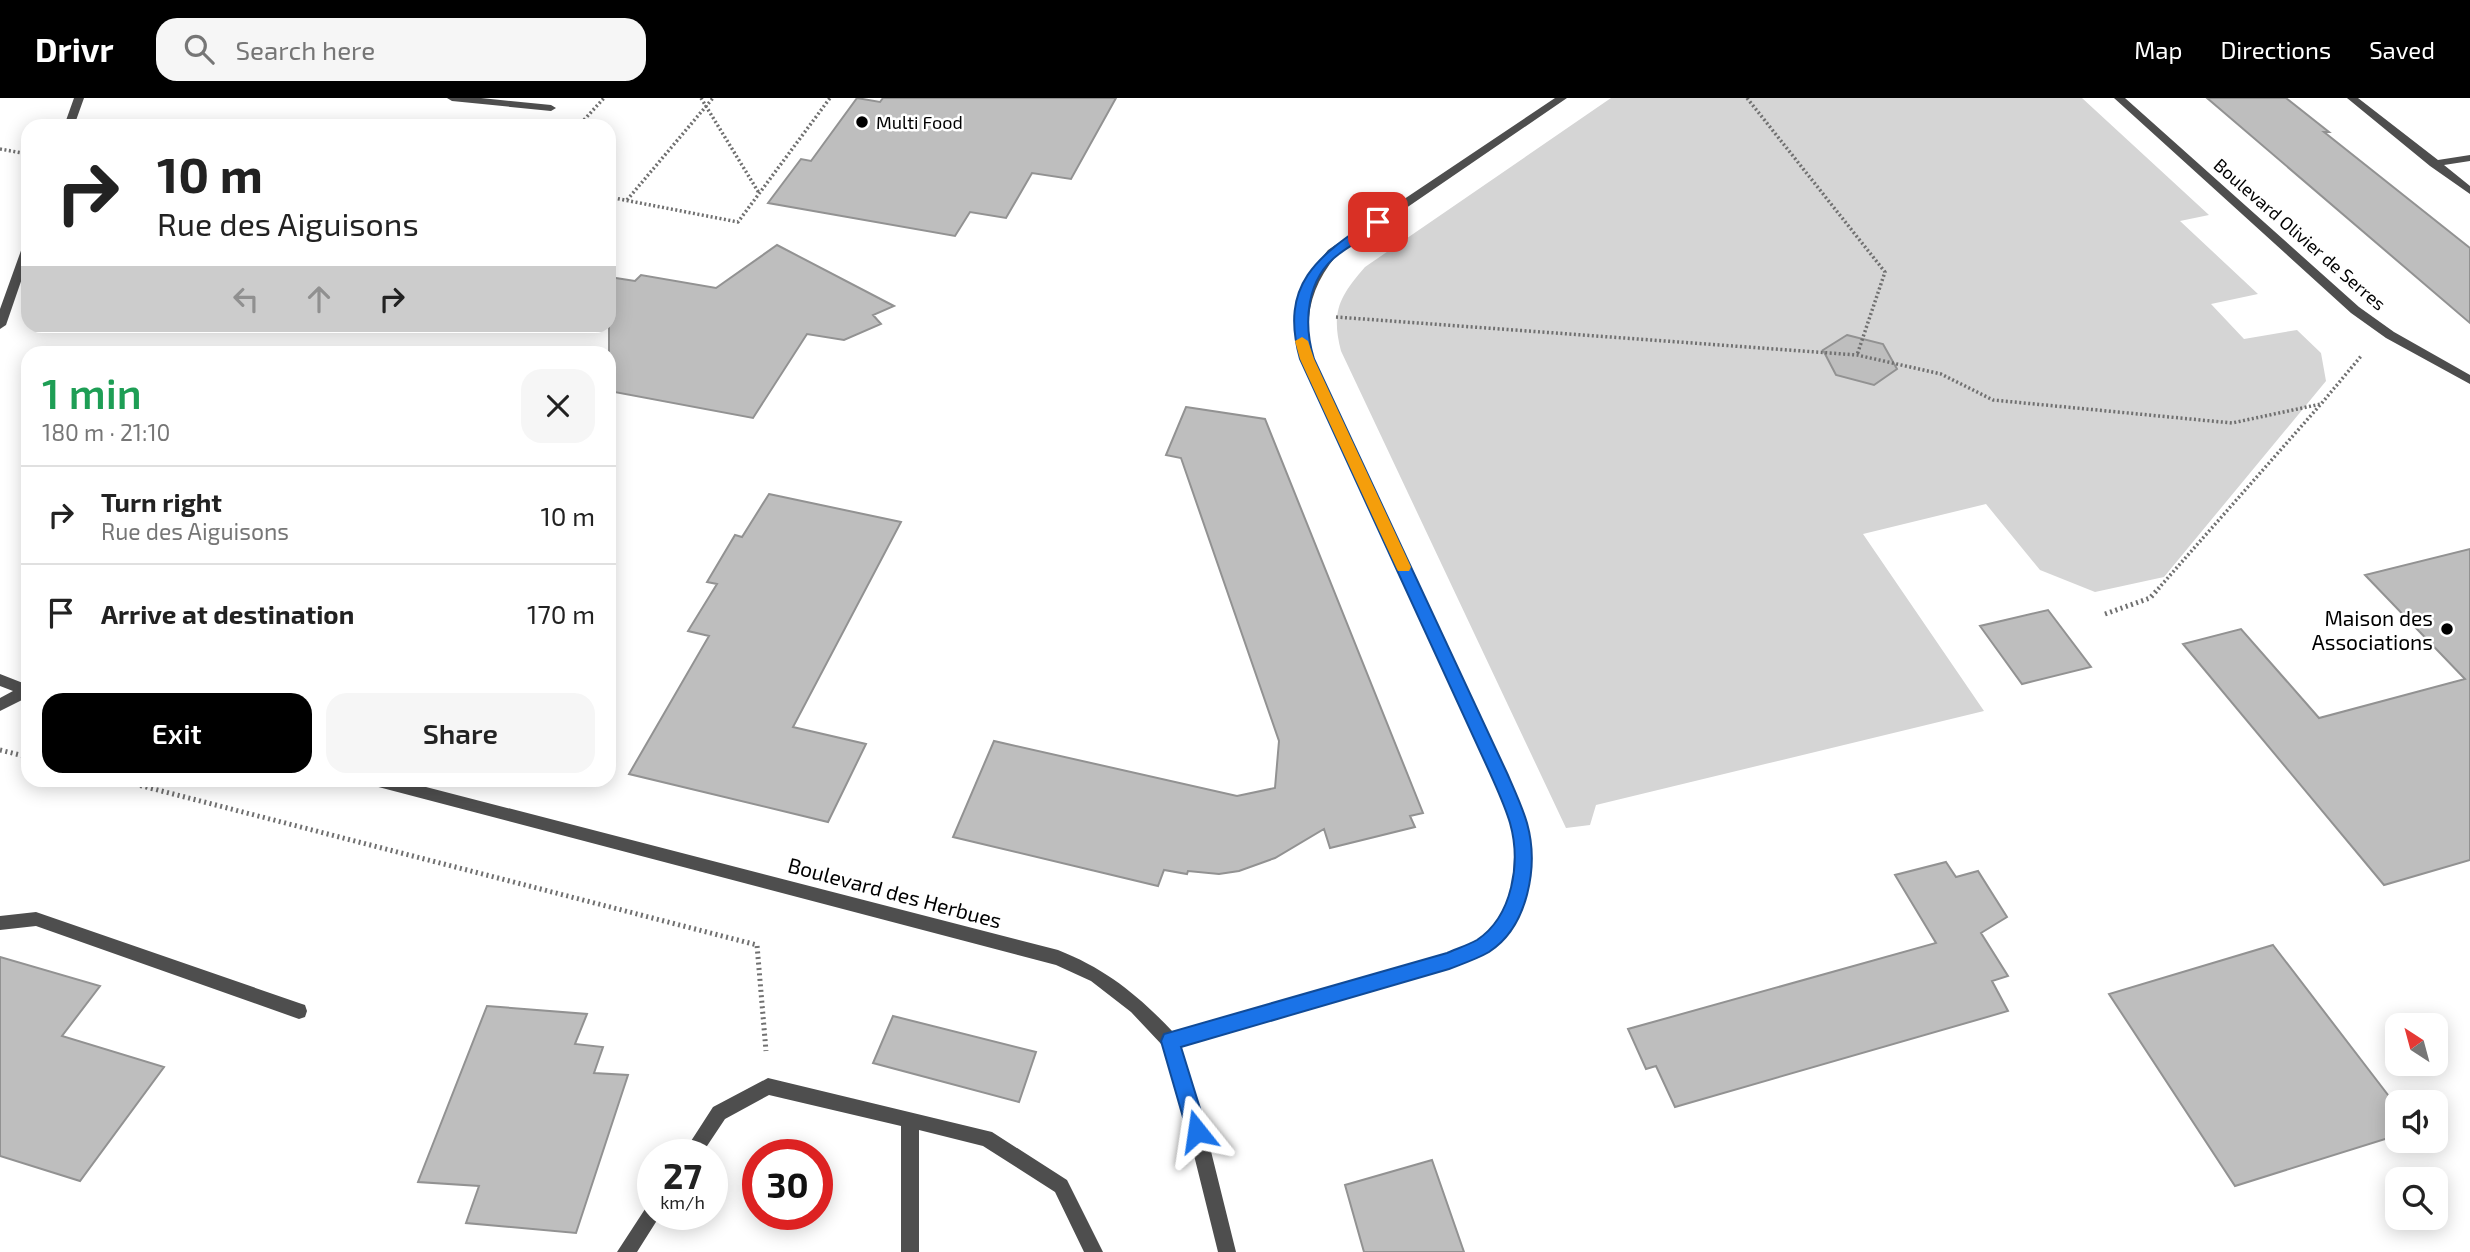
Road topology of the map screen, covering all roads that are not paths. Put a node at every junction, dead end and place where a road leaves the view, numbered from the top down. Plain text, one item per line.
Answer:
1 (79, 98) edge
2 (452, 98) edge
3 (1562, 98) edge
4 (2119, 98) edge
5 (2352, 98) edge
6 (551, 108) dead end
7 (72, 119) edge
8 (2470, 158) edge
9 (2434, 164) junction
10 (2470, 191) edge
11 (21, 265) edge
12 (0, 325) edge
13 (2470, 380) edge
14 (0, 680) edge
15 (21, 689) edge
16 (21, 694) edge
17 (0, 705) edge
18 (399, 787) edge
19 (0, 923) edge
20 (299, 1012) dead end
21 (1170, 1041) junction
22 (910, 1120) junction
23 (702, 1139) edge
24 (641, 1230) edge
25 (626, 1252) edge
26 (910, 1252) edge
27 (1094, 1252) edge
28 (1227, 1252) edge

1 - 7 street
2 - 6 street
3 - 21 street
4 - 13 street, Boulevard Olivier de Serres
5 - 9 street
8 - 9 street
9 - 10 street
11 - 12 street
14 - 15 street
16 - 17 street
18 - 21 street, Boulevard des Herbues
19 - 20 street
21 - 28 street, Boulevard des Herbues
22 - 23 street
22 - 26 street
22 - 27 street
24 - 25 street

